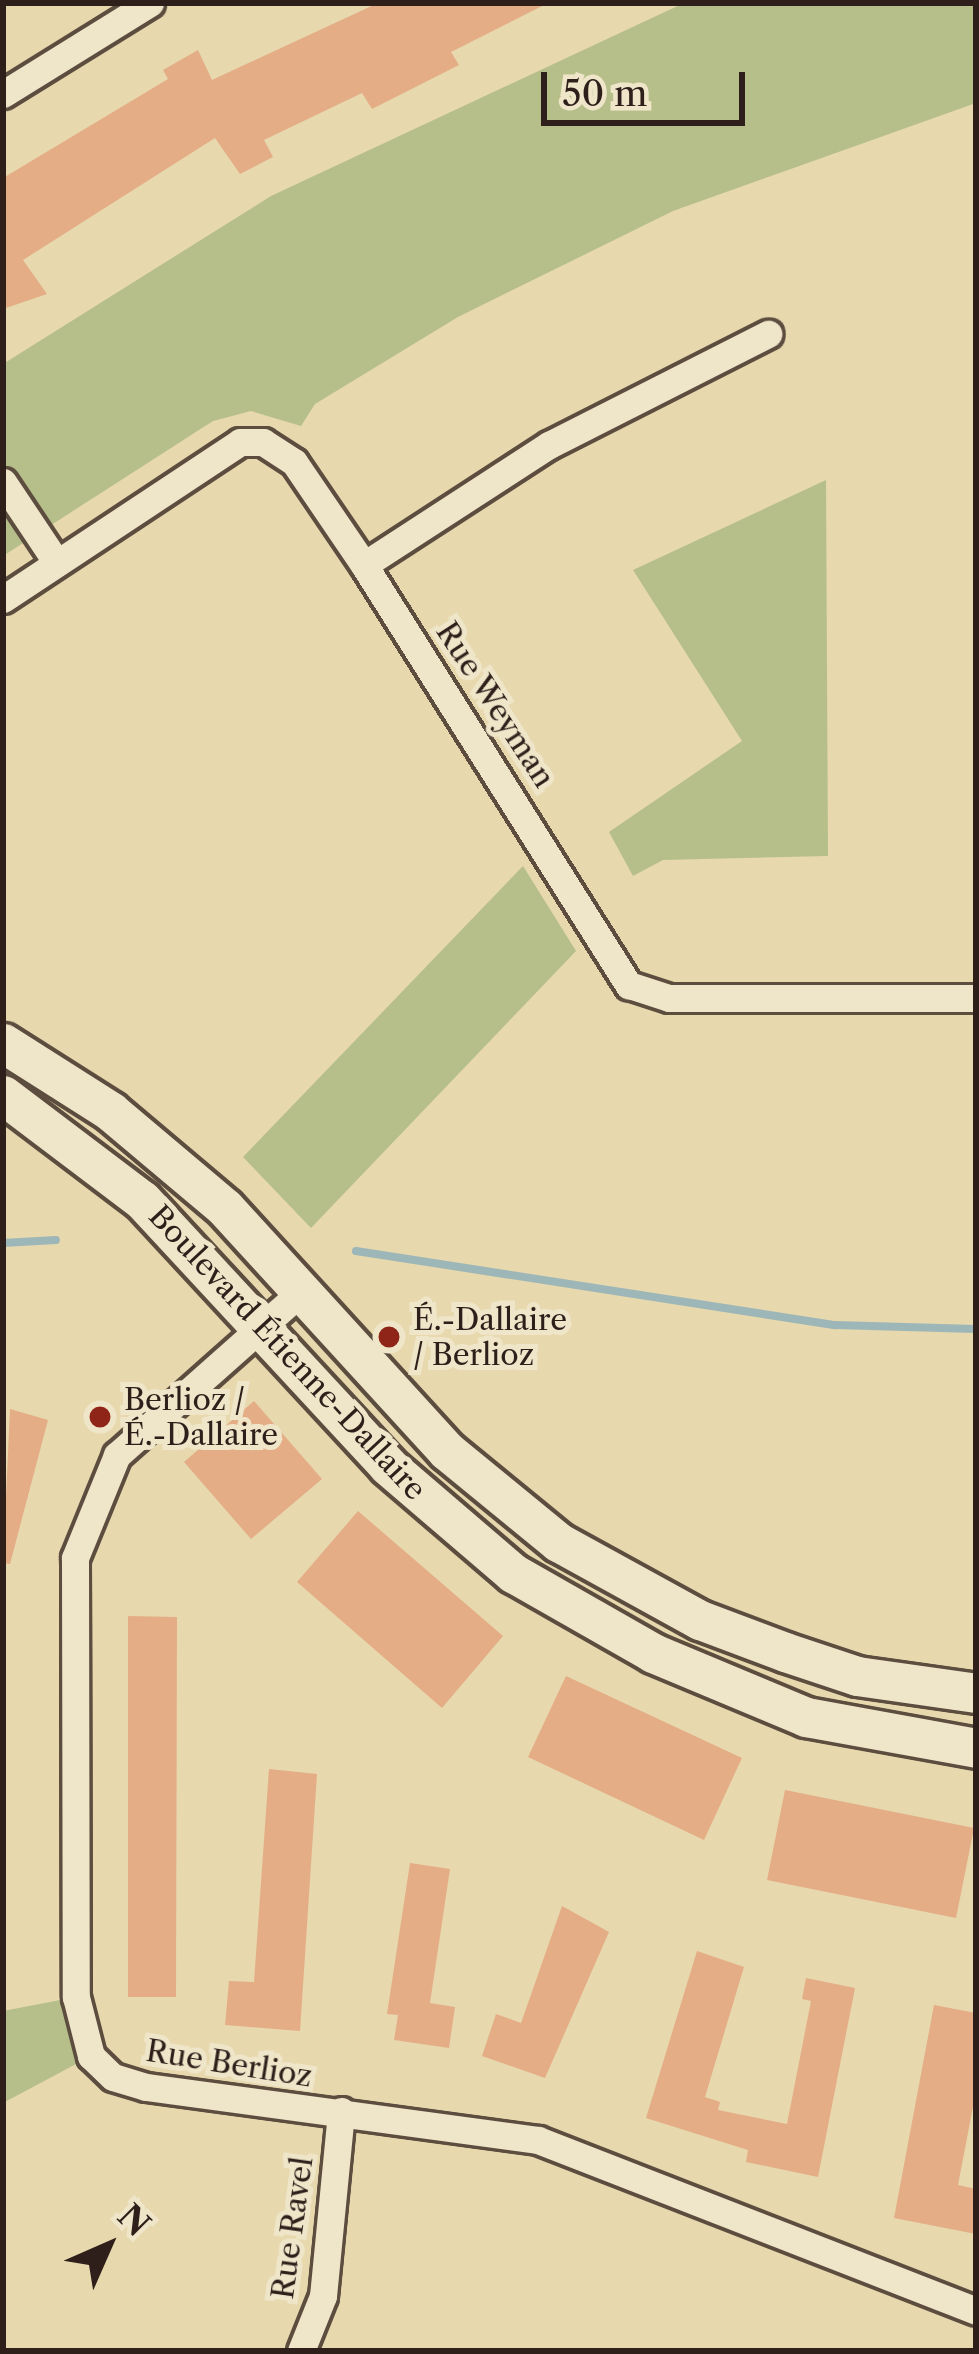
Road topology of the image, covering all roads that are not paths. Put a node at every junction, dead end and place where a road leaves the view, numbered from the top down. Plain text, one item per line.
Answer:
1 (150, 3) edge
2 (3, 94) edge
3 (768, 334) dead end
4 (3, 482) edge
5 (57, 563) junction
6 (364, 565) junction
7 (3, 598) edge
8 (976, 998) edge
9 (3, 1043) edge
10 (3, 1095) edge
11 (303, 1290) junction
12 (262, 1323) junction
13 (976, 1693) edge
14 (976, 1748) edge
15 (341, 2111) junction
16 (976, 2312) edge
17 (301, 2351) edge

1 - 2 street
3 - 6 street
4 - 5 street
5 - 6 street, Rue Weyman
5 - 7 street, Rue Weyman
6 - 8 street, Rue Weyman
9 - 11 street, Boulevard Étienne-Dallaire
10 - 12 street, Boulevard Étienne-Dallaire
11 - 12 street, Rue Berlioz
11 - 13 street, Boulevard Étienne-Dallaire
12 - 14 street, Boulevard Étienne-Dallaire
12 - 15 street, Rue Berlioz
15 - 16 street, Rue Berlioz
15 - 17 street, Rue Ravel

